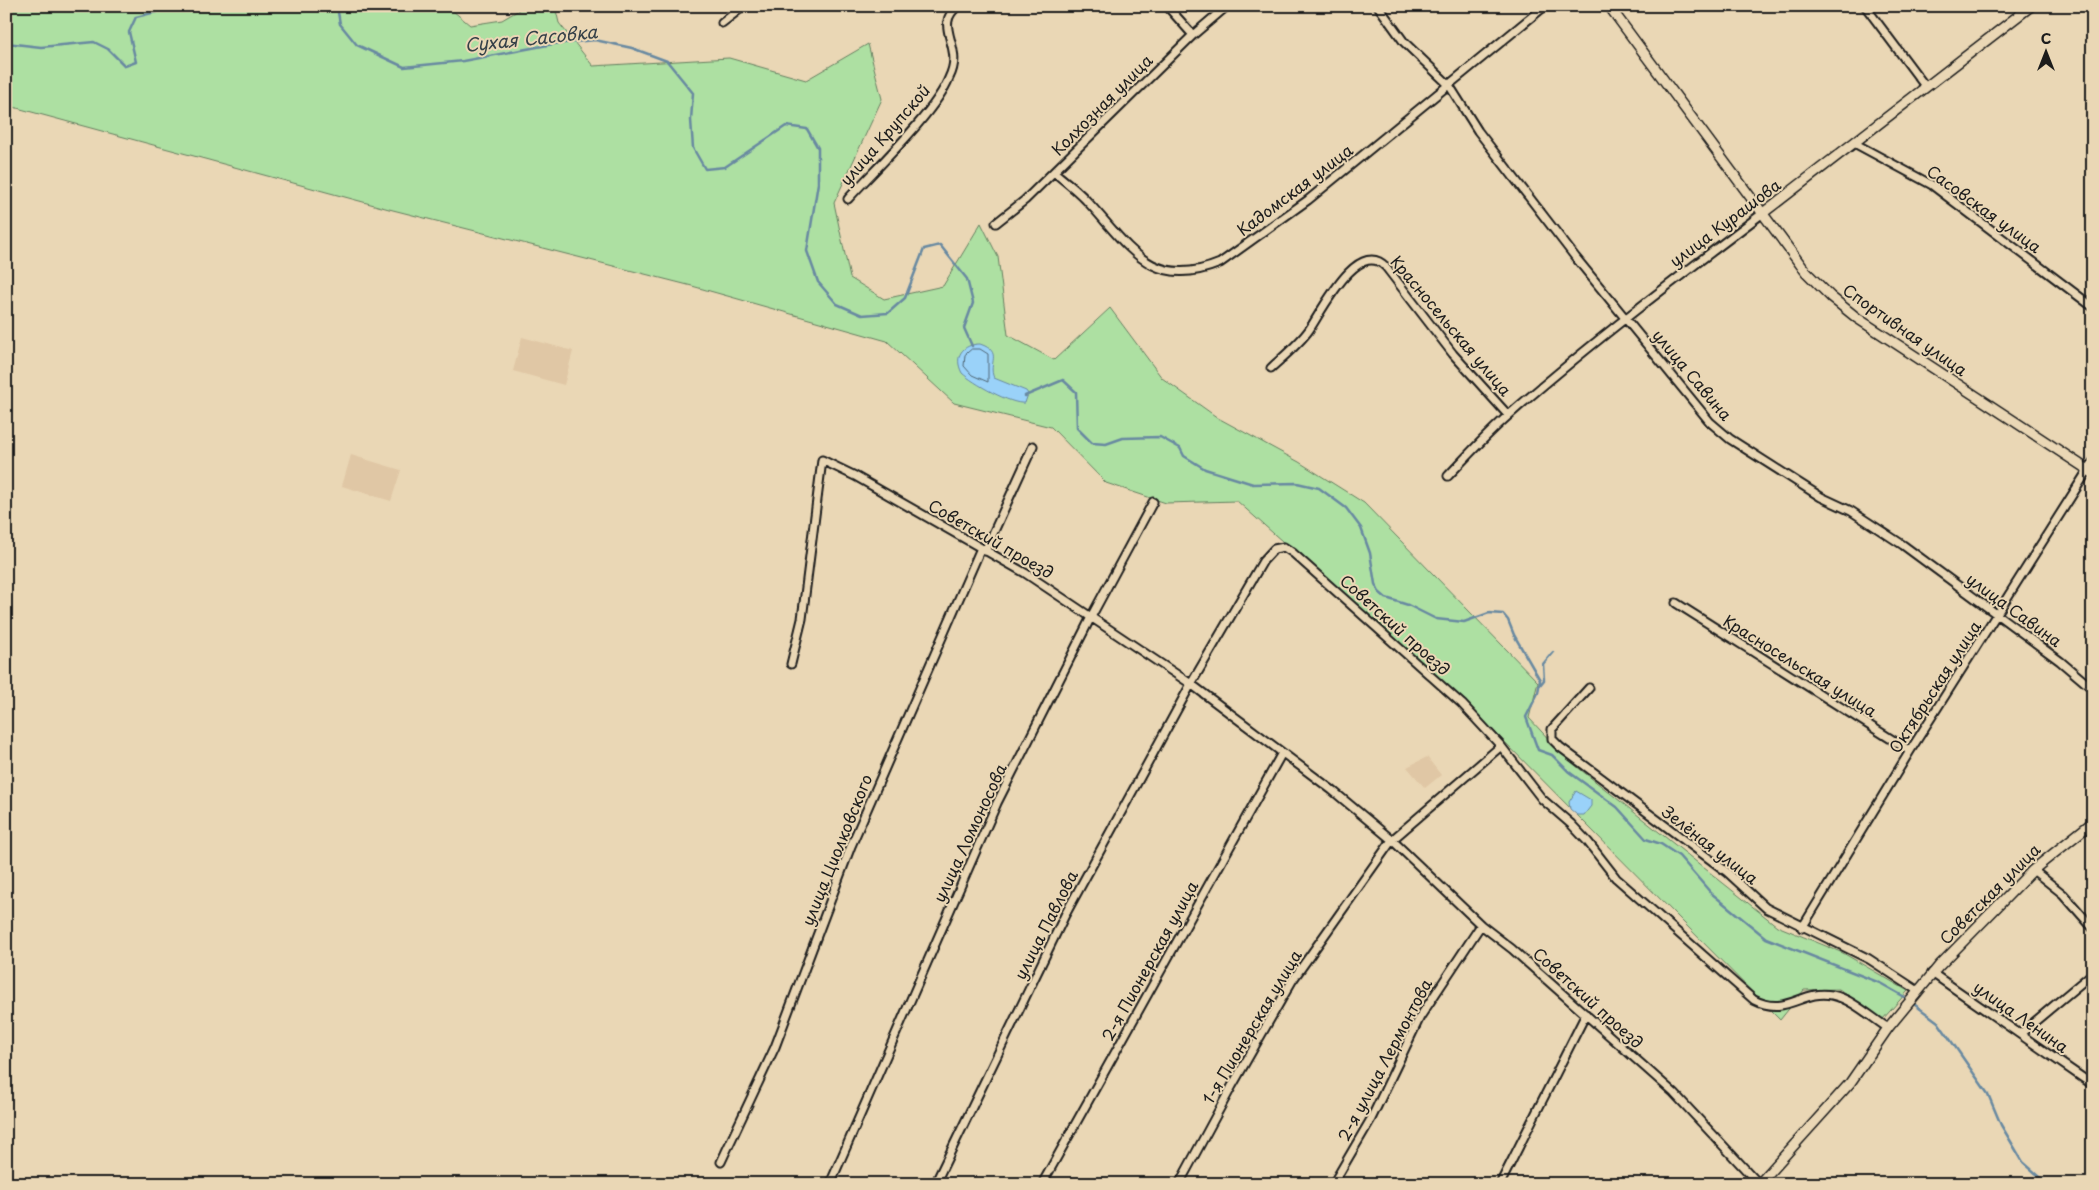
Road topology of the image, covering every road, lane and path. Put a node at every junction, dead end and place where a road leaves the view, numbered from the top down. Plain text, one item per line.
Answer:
1 (744, 6) edge
2 (958, 6) edge
3 (1166, 6) edge
4 (1227, 6) edge
5 (1378, 6) edge
6 (1545, 6) edge
7 (1609, 6) edge
8 (1865, 6) edge
9 (2031, 6) edge
10 (2090, 6) edge
11 (2093, 10) edge
12 (722, 23) dead end
13 (1193, 35) junction
14 (1449, 85) junction
15 (1925, 86) junction
16 (1854, 142) junction
17 (1054, 172) junction
18 (848, 199) dead end
19 (1763, 213) junction
20 (996, 223) dead end
21 (2093, 307) edge
22 (1626, 317) junction
23 (1271, 368) dead end
24 (1508, 415) junction
25 (1033, 446) dead end
26 (2091, 468) edge
27 (1448, 476) dead end
28 (1153, 502) dead end
29 (983, 550) junction
30 (1676, 603) dead end
31 (1997, 616) junction
32 (1091, 617) junction
33 (791, 664) dead end
34 (1191, 684) junction
35 (1590, 688) dead end
36 (2093, 689) edge
37 (1501, 746) junction
38 (1910, 751) junction
39 (1282, 752) junction
40 (2093, 822) edge
41 (1392, 840) junction
42 (2033, 870) junction
43 (1481, 925) junction
44 (1802, 928) junction
45 (2093, 928) edge
46 (1932, 972) junction
47 (2093, 973) edge
48 (1916, 992) junction
49 (1586, 1014) junction
50 (1888, 1028) junction
51 (2020, 1034) junction
52 (2093, 1085) edge
53 (721, 1162) dead end
54 (830, 1184) edge
55 (936, 1184) edge
56 (1042, 1184) edge
57 (1179, 1184) edge
58 (1333, 1184) edge
59 (1500, 1184) edge
60 (1759, 1184) edge

1 - 12 street
2 - 18 street, улица Крупской
3 - 13 street
4 - 13 street, Колхозная улица
5 - 14 street, улица Савина
6 - 14 street, Кадомская улица
7 - 19 street, Спортивная улица
8 - 15 street
9 - 15 street, улица Курашова
10 - 11 main road
13 - 17 street, Колхозная улица
14 - 17 street, Кадомская улица
14 - 22 street, улица Савина
15 - 16 street, улица Курашова
16 - 19 street, улица Курашова
16 - 21 street, Сасовская улица
17 - 20 street, Колхозная улица
19 - 22 street, улица Курашова
19 - 26 street, Спортивная улица
22 - 24 street, улица Курашова
22 - 31 street, улица Савина
23 - 24 street, Красносельская улица
24 - 27 street, улица Курашова
25 - 29 street, улица Циолковского
26 - 31 street, Октябрьская улица
28 - 32 street, улица Ломоносова
29 - 32 street, Советский проезд
29 - 33 street, Советский проезд
29 - 53 street, улица Циолковского
30 - 38 street, Красносельская улица
31 - 36 street, улица Савина
31 - 38 street, Октябрьская улица
32 - 34 street, Советский проезд
32 - 54 street, улица Ломоносова
34 - 37 street, Советский проезд
34 - 39 street, Советский проезд
34 - 55 street, улица Павлова
35 - 44 street, Зелёная улица
37 - 41 street
37 - 50 street
38 - 44 street, Октябрьская улица
39 - 41 street, Советский проезд
39 - 56 street, 2-я Пионерская улица
40 - 42 street, Советская улица
41 - 43 street, Советский проезд
41 - 57 street, 1-я Пионерская улица
42 - 45 street
42 - 46 street, Советская улица
43 - 49 street, Советский проезд
43 - 58 street, 2-я улица Лермонтова
44 - 48 street, Зелёная улица
46 - 48 street, Советская улица
46 - 51 street, улица Ленина
47 - 51 street
48 - 50 street, Советская улица
49 - 59 street
49 - 60 street, Советский проезд
50 - 60 street
51 - 52 street, улица Ленина

